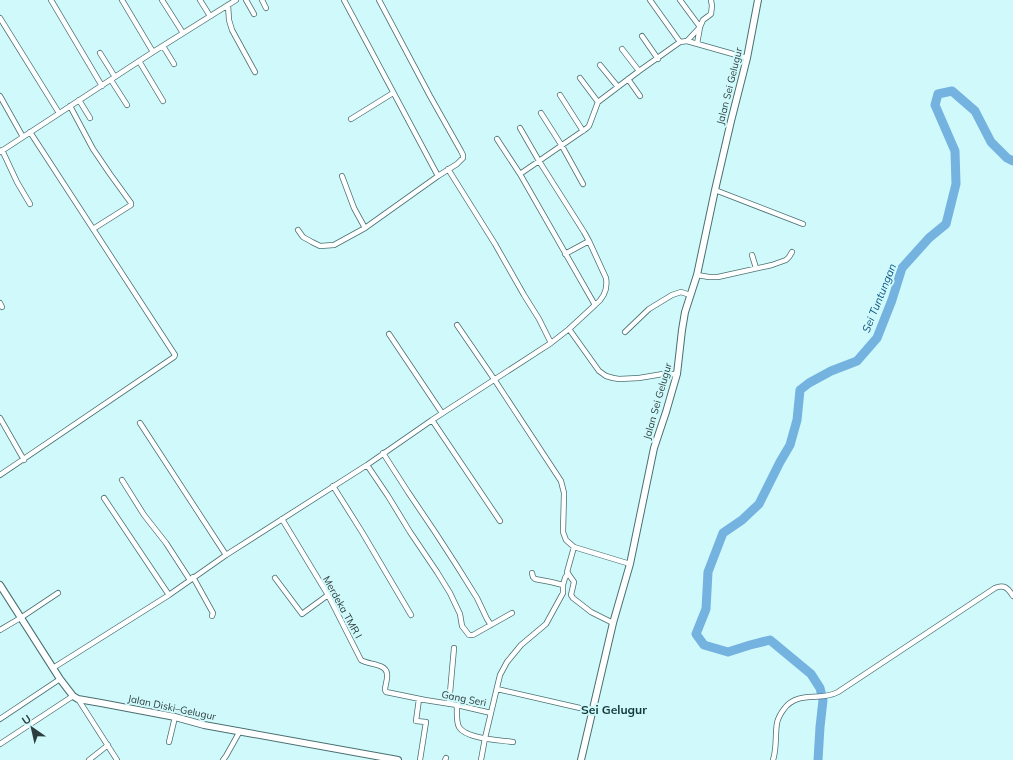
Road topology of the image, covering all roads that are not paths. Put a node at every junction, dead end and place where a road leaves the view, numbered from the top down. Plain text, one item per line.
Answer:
1 (51, 0) edge
2 (122, 0) edge
3 (162, 0) edge
4 (200, 0) edge
5 (236, 0) edge
6 (246, 0) edge
7 (262, 0) edge
8 (344, 0) edge
9 (379, 0) edge
10 (650, 0) edge
11 (680, 0) edge
12 (711, 0) edge
13 (758, 0) edge
14 (228, 5) junction
15 (266, 8) dead end
16 (254, 14) dead end
17 (210, 16) junction
18 (0, 18) edge
19 (700, 27) junction
20 (183, 33) junction
21 (642, 36) dead end
22 (687, 41) junction
23 (680, 42) junction
24 (697, 44) junction
25 (163, 46) junction
26 (622, 49) dead end
27 (153, 52) junction
28 (100, 53) dead end
29 (658, 58) junction
30 (747, 58) junction
31 (139, 61) junction
32 (174, 64) dead end
33 (600, 65) dead end
34 (639, 71) junction
35 (255, 72) dead end
36 (580, 78) dead end
37 (113, 79) junction
38 (628, 79) junction
39 (102, 86) junction
40 (618, 87) junction
41 (393, 93) junction
42 (560, 95) dead end
43 (0, 96) edge
44 (640, 96) dead end
45 (79, 100) junction
46 (163, 101) dead end
47 (598, 102) junction
48 (126, 105) dead end
49 (70, 106) junction
50 (59, 113) junction
51 (541, 113) dead end
52 (90, 118) dead end
53 (351, 119) dead end
54 (520, 128) dead end
55 (583, 130) junction
56 (30, 132) junction
57 (23, 137) junction
58 (497, 139) dead end
59 (562, 146) junction
60 (1, 151) edge
61 (539, 161) junction
62 (448, 169) junction
63 (520, 174) junction
64 (342, 176) dead end
65 (438, 176) junction
66 (583, 184) dead end
67 (715, 190) junction
68 (30, 204) dead end
69 (803, 224) dead end
70 (365, 228) junction
71 (93, 229) junction
72 (298, 230) dead end
73 (589, 241) junction
74 (792, 252) dead end
75 (565, 254) junction
76 (752, 255) dead end
77 (756, 268) junction
78 (697, 275) junction
79 (690, 295) junction
80 (594, 305) junction
81 (457, 325) dead end
82 (569, 329) junction
83 (625, 332) dead end
84 (389, 334) dead end
85 (551, 343) junction
86 (677, 374) junction
87 (494, 379) junction
88 (442, 414) junction
89 (0, 418) edge
90 (432, 420) junction
91 (140, 423) dead end
92 (383, 453) junction
93 (24, 460) junction
94 (367, 465) junction
95 (0, 476) edge
96 (122, 480) dead end
97 (333, 486) junction
98 (104, 498) dead end
99 (282, 519) junction
100 (500, 522) dead end
101 (574, 546) junction
102 (226, 555) junction
103 (630, 564) junction
104 (532, 573) dead end
105 (568, 574) junction
106 (275, 578) dead end
107 (192, 579) junction
108 (0, 585) edge
109 (563, 585) junction
110 (58, 594) dead end
111 (169, 594) junction
112 (328, 595) junction
113 (1013, 596) edge
114 (512, 613) dead end
115 (412, 615) dead end
116 (212, 616) dead end
117 (22, 617) junction
118 (613, 623) junction
119 (491, 624) junction
120 (0, 630) edge
121 (454, 648) dead end
122 (53, 668) junction
123 (60, 679) junction
124 (497, 689) junction
125 (386, 692) joint
126 (76, 698) junction
127 (419, 699) junction
128 (449, 704) junction
129 (457, 705) junction
130 (593, 712) junction
131 (491, 713) junction
132 (175, 717) junction
133 (0, 719) edge
134 (240, 731) junction
135 (485, 738) junction
136 (169, 742) dead end
137 (513, 742) dead end
138 (0, 744) edge
139 (108, 745) junction
140 (89, 760) edge
141 (117, 760) edge
142 (223, 760) edge
143 (398, 760) edge
144 (420, 760) edge
145 (481, 760) edge
146 (581, 760) edge
147 (773, 760) edge

1 - 39 street
2 - 27 street
3 - 20 street
4 - 17 street
5 - 14 street
6 - 16 street
7 - 15 street
8 - 41 street
9 - 62 street
10 - 23 street
11 - 19 street
12 - 19 street
13 - 30 main road, Jalan Sei Gelugur
14 - 17 street
14 - 35 street
17 - 20 street
18 - 50 street
19 - 22 street
19 - 24 street
20 - 25 street
21 - 29 street
22 - 23 street
22 - 24 street
23 - 29 street
24 - 30 street
25 - 27 street
25 - 32 street
26 - 34 street
27 - 31 street
28 - 37 street
29 - 34 street
30 - 67 main road, Jalan Sei Gelugur
31 - 37 street
31 - 46 street
33 - 40 street
34 - 38 street
36 - 47 street
37 - 39 street
37 - 48 street
38 - 40 street
38 - 44 street
39 - 45 street
40 - 47 street
41 - 53 street
41 - 65 street
42 - 55 street
43 - 57 street
45 - 49 street
45 - 52 street
47 - 55 street
49 - 50 street
49 - 71 street
50 - 56 street
51 - 59 street
54 - 61 street
55 - 59 street
56 - 57 street
56 - 71 street
57 - 60 street
58 - 63 street
59 - 61 street
59 - 66 street
60 - 68 street
61 - 63 street
61 - 73 street
62 - 65 street
62 - 85 street
63 - 75 street
64 - 70 street
65 - 70 street
67 - 69 street
67 - 78 main road, Jalan Sei Gelugur
70 - 72 street
71 - 93 street
73 - 75 street
73 - 80 street
74 - 77 street
75 - 80 street
76 - 77 street
77 - 78 street
78 - 79 main road, Jalan Sei Gelugur
79 - 83 street
79 - 86 main road, Jalan Sei Gelugur
80 - 82 street
81 - 87 street
82 - 85 street
82 - 86 street
84 - 88 street
85 - 87 street
86 - 103 main road, Jalan Sei Gelugur
87 - 88 street
87 - 101 street
88 - 90 street
89 - 93 street
90 - 92 street
90 - 100 street
91 - 102 street
92 - 94 street
92 - 119 street
93 - 95 street
94 - 97 street
94 - 119 street
96 - 107 street
97 - 99 street
97 - 115 street
98 - 111 street
99 - 102 street
99 - 112 street, Merdeka TMR I
101 - 103 street
101 - 105 street
102 - 107 street
103 - 118 main road, Jalan Sei Gelugur
104 - 109 street
105 - 109 street
105 - 118 street
106 - 112 street
107 - 111 street
107 - 116 street
108 - 117 main road
109 - 124 street
110 - 117 street
111 - 122 street
112 - 125 street, Merdeka TMR I
113 - 147 street
114 - 119 street
117 - 120 street
117 - 122 main road
118 - 130 main road, Jalan Sei Gelugur
121 - 128 street
122 - 123 main road
123 - 126 main road
123 - 133 street
124 - 130 street
124 - 131 street
125 - 127 street, Gang Seri
126 - 132 main road, Jalan Diski–Gelugur
126 - 138 street
126 - 139 street
127 - 128 street, Gang Seri
127 - 144 street
128 - 129 street, Gang Seri
129 - 131 street, Gang Seri
129 - 135 street
130 - 146 main road, Jalan Sei Gelugur
131 - 135 street, Gang Seri
132 - 134 main road, Jalan Diski–Gelugur
132 - 136 street
134 - 142 street
134 - 143 main road, Jalan Diski–Gelugur
135 - 137 street
135 - 145 street, Gang Seri
139 - 140 street
139 - 141 street

